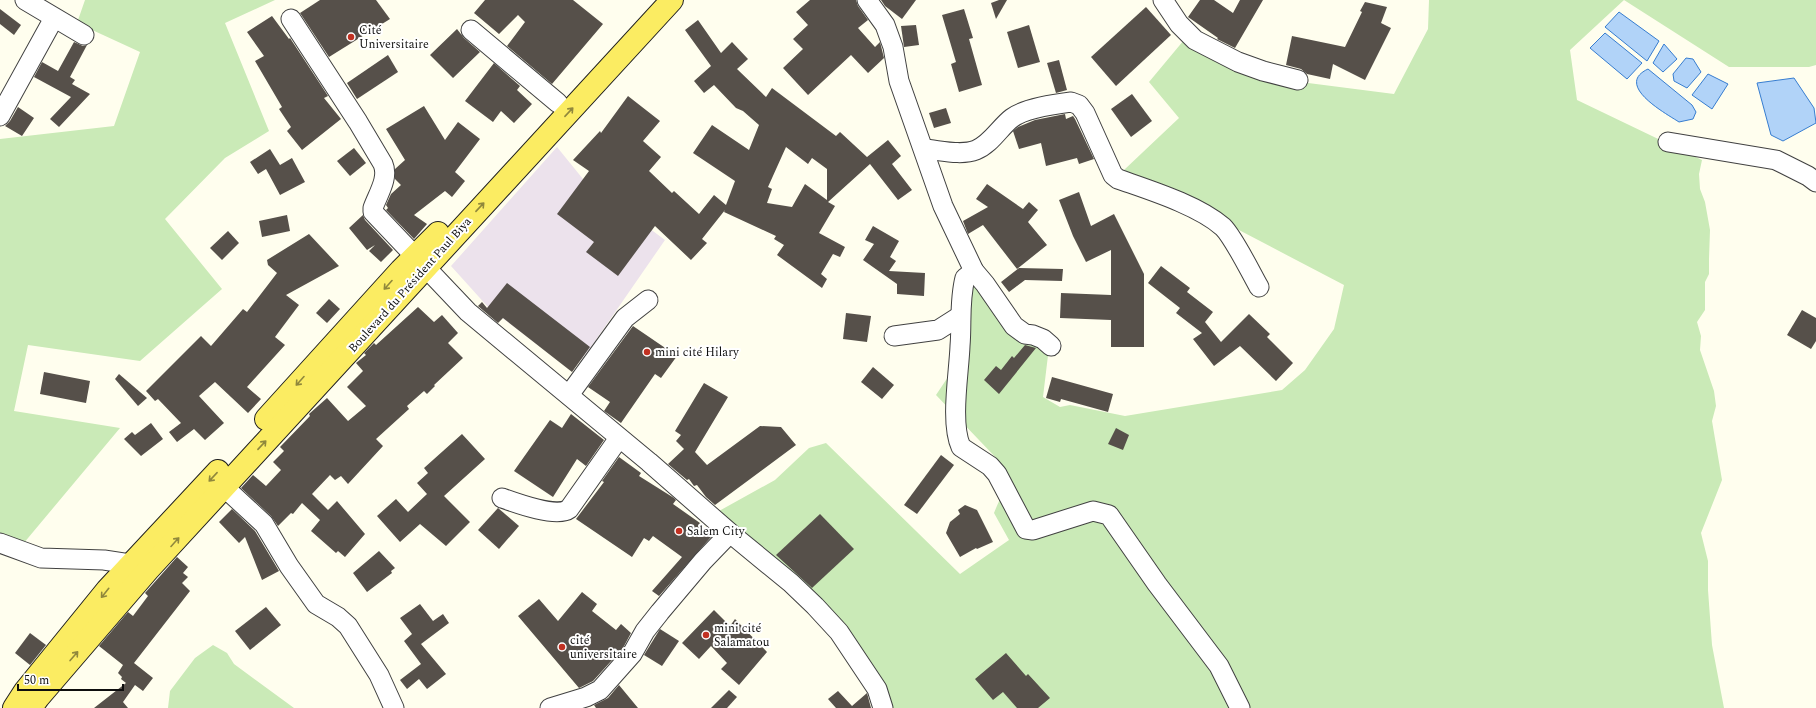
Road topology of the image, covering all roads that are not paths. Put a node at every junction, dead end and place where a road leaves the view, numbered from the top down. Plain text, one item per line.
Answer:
1 (25, 0) edge
2 (867, 0) edge
3 (665, 1) edge
4 (1172, 5) edge
5 (54, 18) junction
6 (291, 19) dead end
7 (471, 30) dead end
8 (84, 35) dead end
9 (1298, 80) dead end
10 (558, 103) junction
11 (0, 116) edge
12 (1668, 142) dead end
13 (924, 149) junction
14 (1816, 182) edge
15 (420, 262) junction
16 (974, 271) junction
17 (1259, 288) dead end
18 (648, 300) dead end
19 (960, 316) junction
20 (894, 336) dead end
21 (1051, 346) dead end
22 (569, 395) junction
23 (619, 438) junction
24 (224, 487) junction
25 (502, 498) dead end
26 (730, 533) junction
27 (0, 543) edge
28 (139, 567) junction
29 (14, 708) edge
30 (31, 708) edge
31 (394, 708) edge
32 (550, 708) edge
33 (883, 708) edge
34 (1240, 708) edge

1 - 5 street
2 - 13 street
3 - 10 main road, Boulevard du Président Paul Biya
15 -> 3 main road, Boulevard du Président Paul Biya
4 - 9 street
5 - 8 street
5 - 11 street
6 - 15 street
7 - 10 street
10 - 15 main road, Boulevard du Président Paul Biya
12 - 14 street
13 - 16 street
13 - 17 street
15 - 22 street
24 -> 15 main road, Boulevard du Président Paul Biya
15 -> 28 main road, Boulevard du Président Paul Biya
16 - 19 street
16 - 21 street
18 - 22 street
19 - 20 street
19 - 34 street
22 - 23 street
23 - 25 street
23 - 26 street
28 -> 24 main road, Boulevard du Président Paul Biya
24 - 31 street
26 - 32 street
26 - 33 street
27 - 28 street
28 -> 29 main road
30 -> 28 main road

